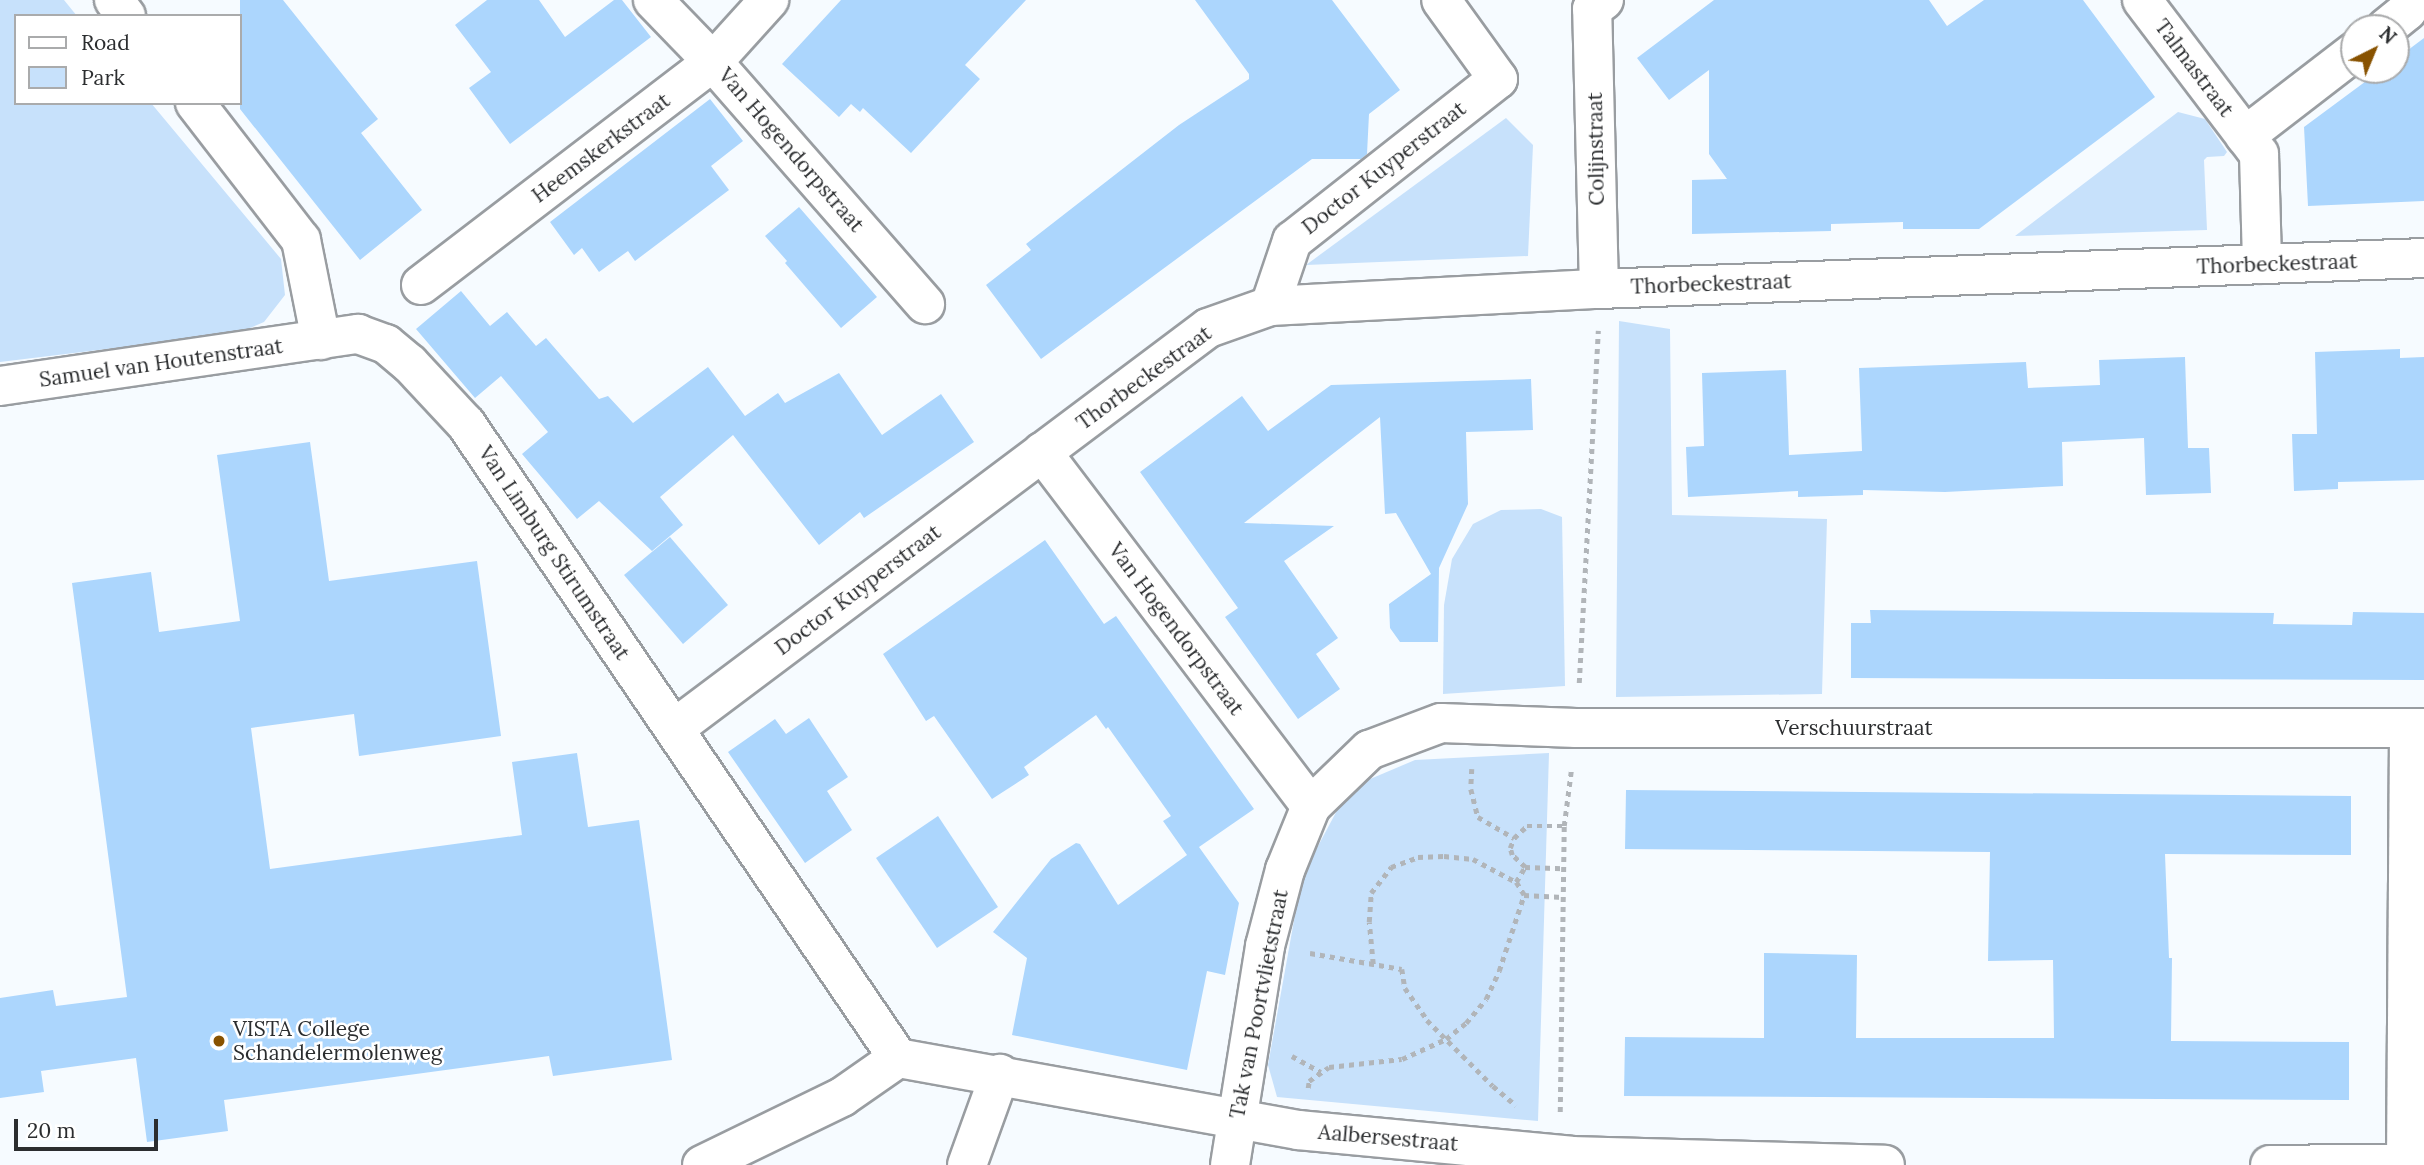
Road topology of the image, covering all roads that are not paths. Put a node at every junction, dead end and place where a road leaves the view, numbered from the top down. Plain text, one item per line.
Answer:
1 (653, 0) edge
2 (769, 0) edge
3 (1441, 0) edge
4 (2142, 0) edge
5 (1598, 4) edge
6 (713, 62) junction
7 (2340, 63) edge
8 (197, 105) edge
9 (2245, 136) junction
10 (2424, 258) edge
11 (2262, 264) junction
12 (421, 285) dead end
13 (1599, 289) junction
14 (925, 304) dead end
15 (1270, 306) junction
16 (321, 340) junction
17 (0, 386) edge
18 (1042, 452) junction
19 (675, 728) junction
20 (2416, 728) edge
21 (1311, 806) junction
22 (898, 1058) junction
23 (1000, 1074) junction
24 (1236, 1121) junction
25 (1572, 1160) edge
26 (2412, 1164) edge
27 (702, 1165) edge
28 (967, 1165) edge
29 (1230, 1165) edge
30 (1885, 1165) edge
31 (2270, 1165) edge

1 - 6 street, Van Hogendorpstraat
2 - 6 street, Heemskerkstraat
3 - 15 street, Doctor Kuyperstraat
4 - 9 street, Talmastraat
5 - 13 street, Colijnstraat
6 - 12 street, Heemskerkstraat
6 - 14 street, Van Hogendorpstraat
7 - 9 street
8 - 16 street
9 - 11 street, Talmastraat
10 - 11 street, Thorbeckestraat
11 - 13 street, Thorbeckestraat
13 - 15 street, Thorbeckestraat
15 - 18 street, Thorbeckestraat
16 - 17 street, Samuel van Houtenstraat
16 - 19 street, Van Limburg Stirumstraat
18 - 19 street, Doctor Kuyperstraat
18 - 21 street, Van Hogendorpstraat
19 - 22 street, Van Limburg Stirumstraat
20 - 21 street, Verschuurstraat
20 - 26 street
21 - 24 street, Tak van Poortvlietstraat
22 - 23 street, Aalbersestraat
22 - 27 street
23 - 24 street, Aalbersestraat
23 - 28 street
24 - 25 street, Aalbersestraat
24 - 29 street, Tak van Poortvlietstraat
25 - 30 street, Aalbersestraat
26 - 31 street

